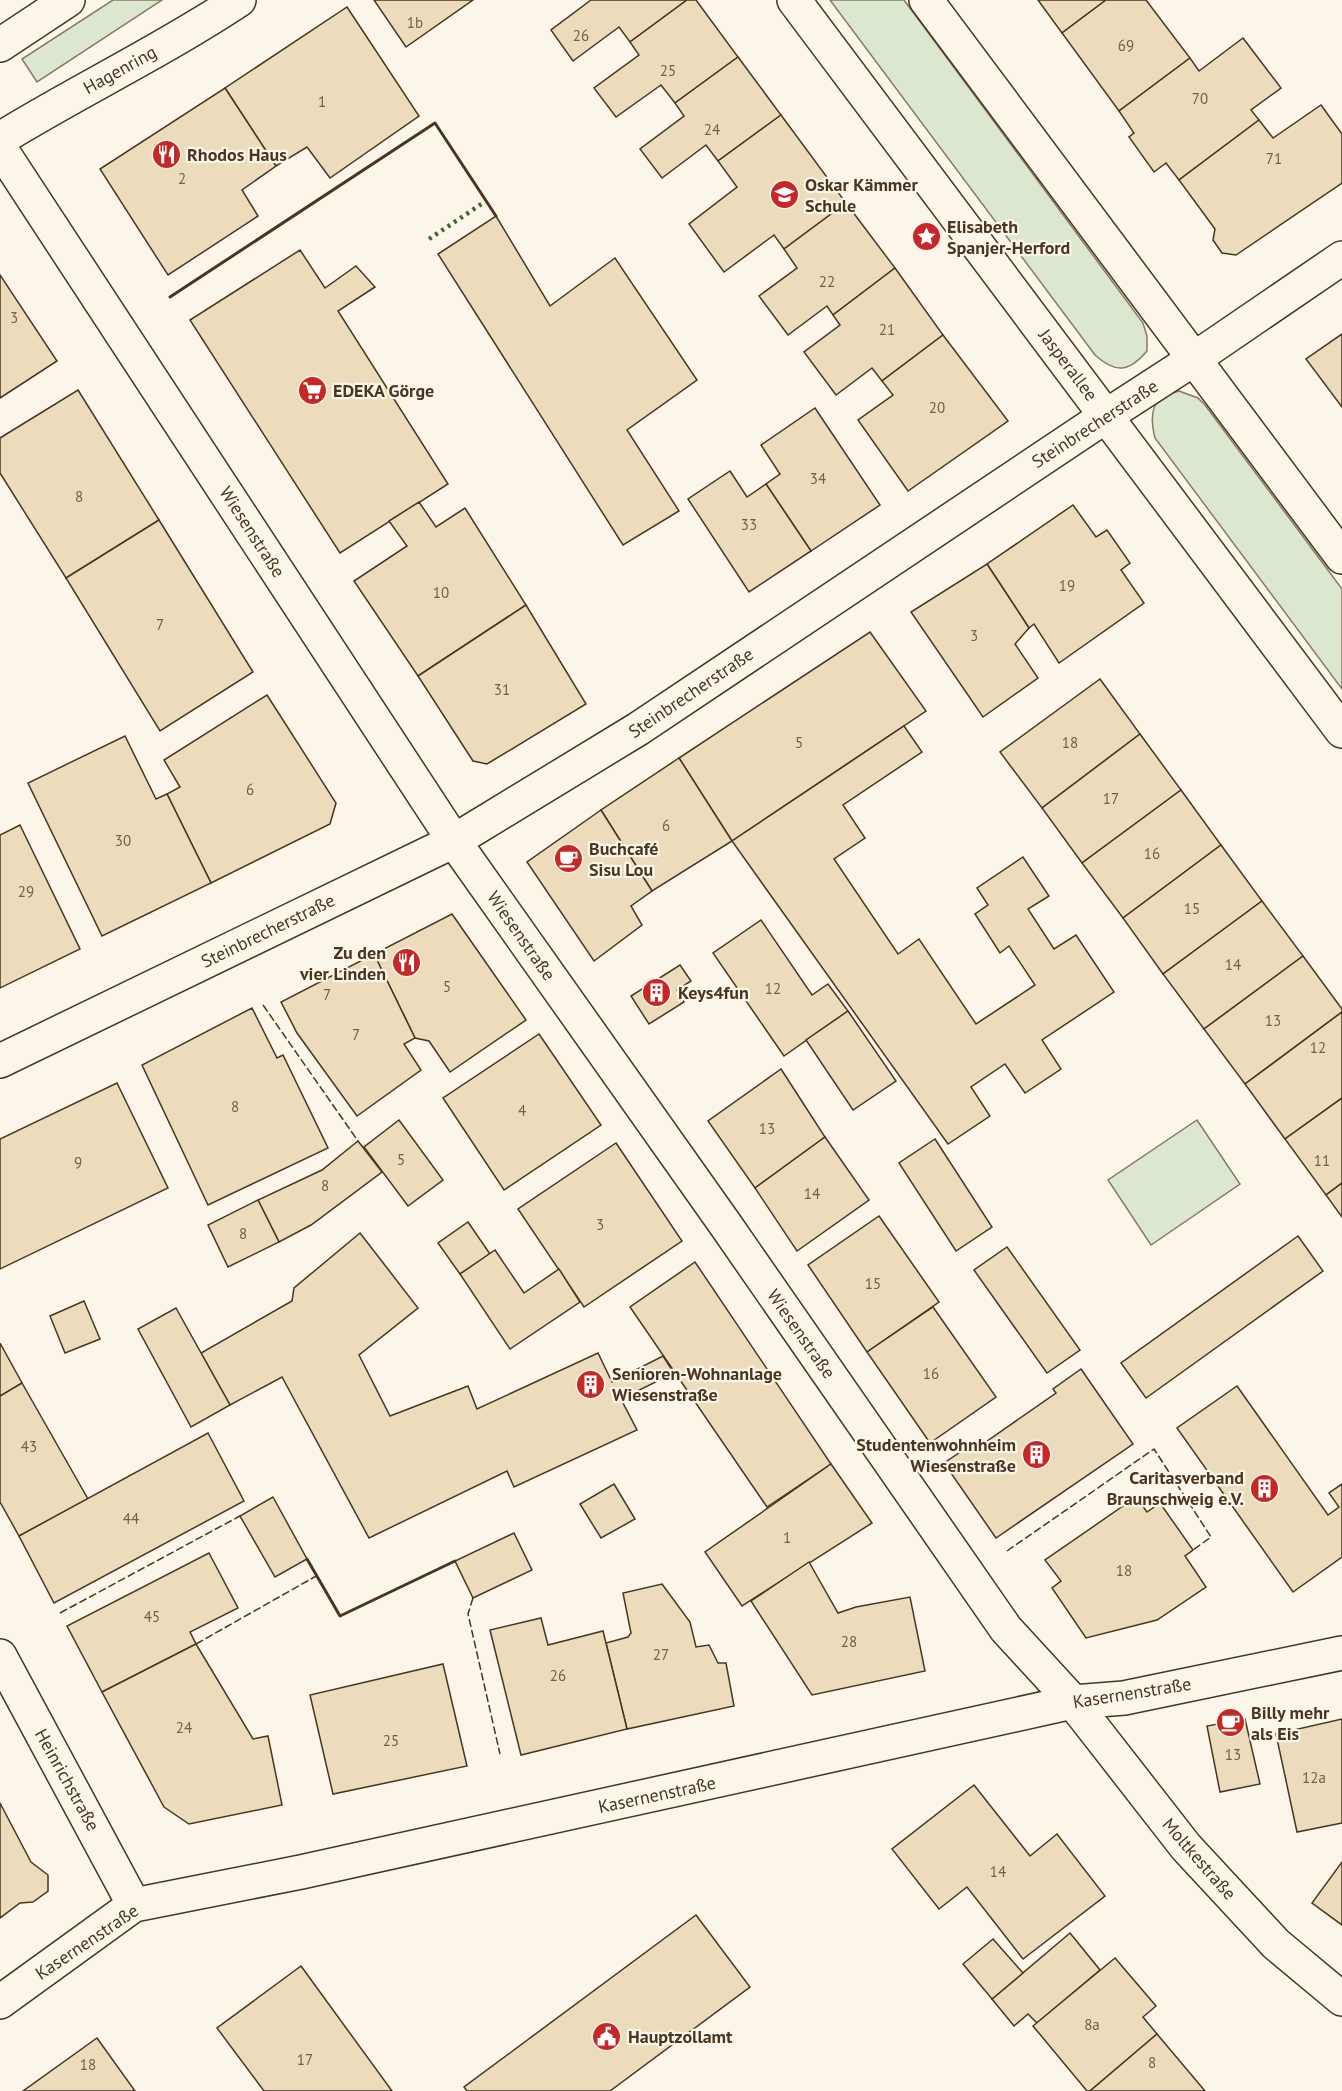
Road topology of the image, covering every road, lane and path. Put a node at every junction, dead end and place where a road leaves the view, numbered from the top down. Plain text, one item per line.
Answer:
1 (68, 0) edge
2 (238, 0) edge
3 (794, 0) edge
4 (926, 0) edge
5 (0, 45) edge
6 (0, 139) edge
7 (0, 148) edge
8 (1342, 258) edge
9 (1194, 359) junction
10 (1106, 416) junction
11 (1342, 557) edge
12 (1342, 731) edge
13 (454, 841) junction
14 (0, 1061) edge
15 (1342, 1653) edge
16 (0, 1656) edge
17 (1074, 1702) junction
18 (134, 1905) junction
19 (1342, 1999) edge
20 (0, 2002) edge

1 - 5 street
2 - 6 street, Hagenring
3 - 10 street, Jasperallee
4 - 9 street
7 - 13 street, Wiesenstraße
8 - 9 street, Steinbrecherstraße
9 - 10 street, Steinbrecherstraße
9 - 11 street
10 - 12 street, Jasperallee
10 - 13 street, Steinbrecherstraße
13 - 14 street, Steinbrecherstraße
13 - 17 street, Wiesenstraße
15 - 17 street, Kasernenstraße
16 - 18 street, Heinrichstraße
17 - 18 street, Kasernenstraße
17 - 19 street, Moltkestraße
18 - 20 street, Kasernenstraße

